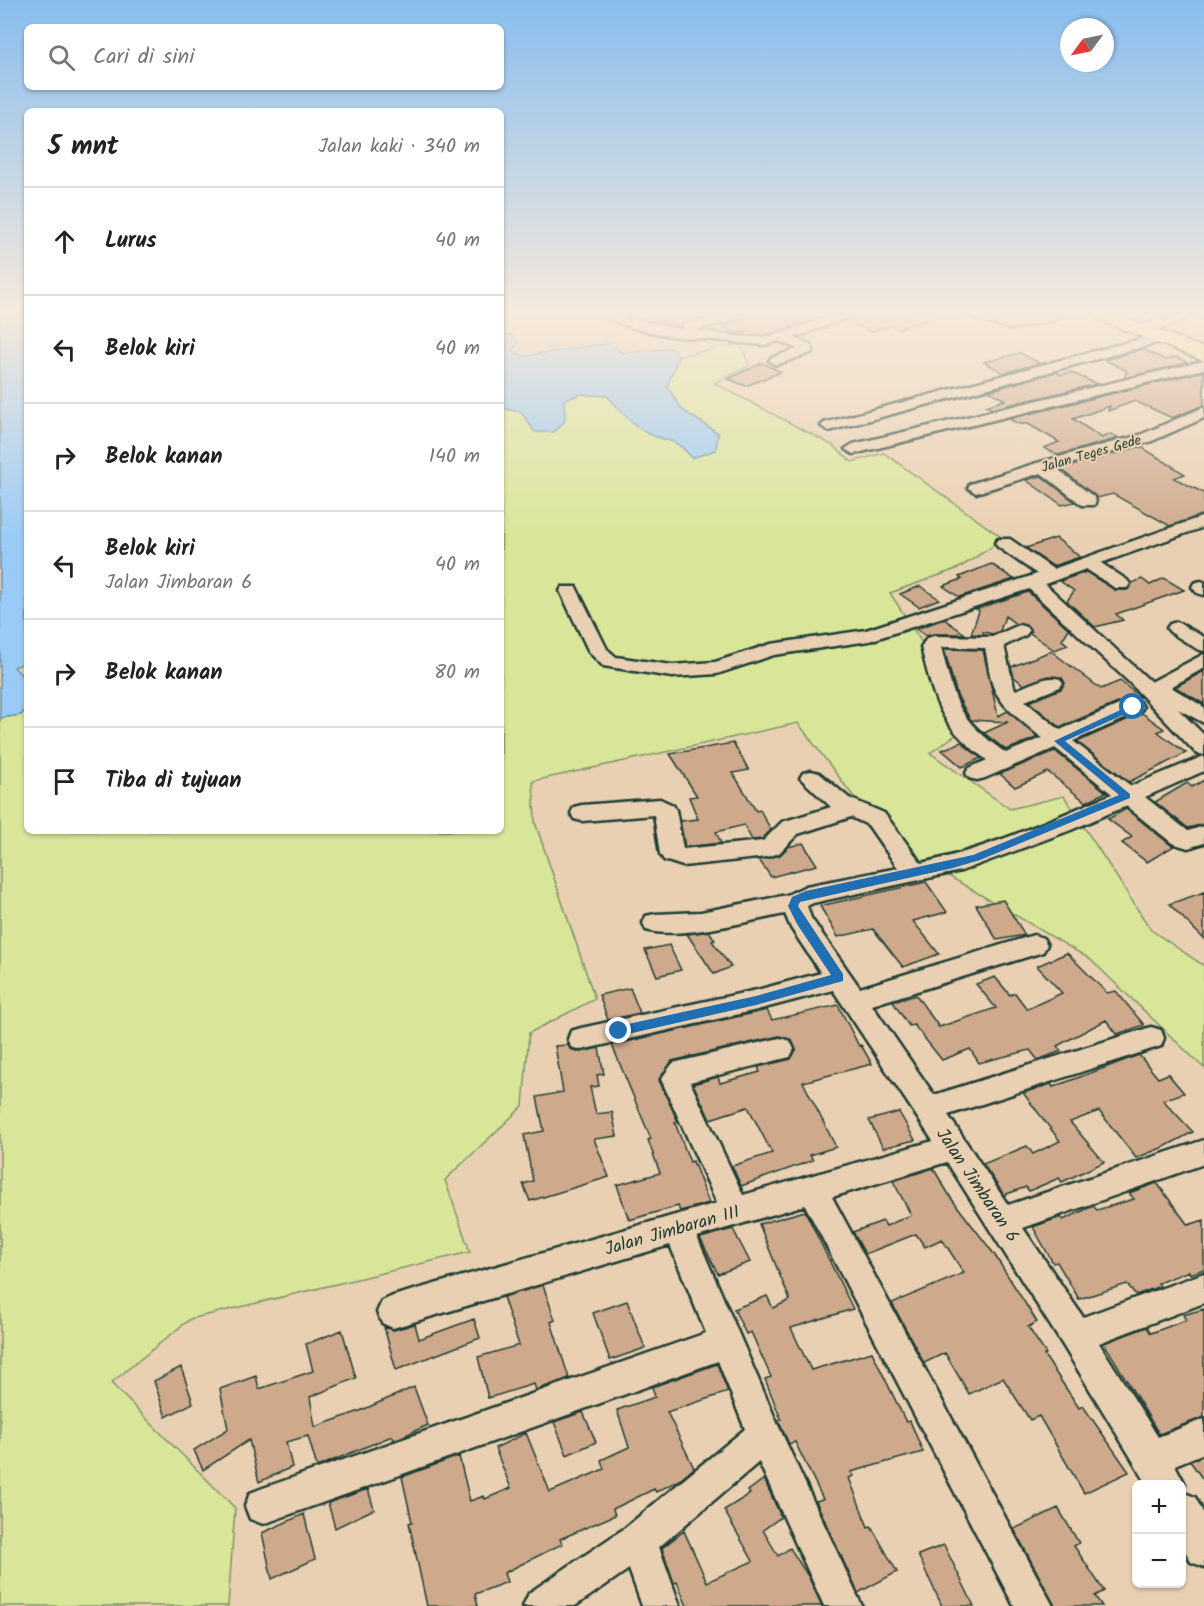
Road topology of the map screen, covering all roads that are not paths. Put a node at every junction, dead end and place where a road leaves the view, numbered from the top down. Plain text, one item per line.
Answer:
1 (960, 390) edge
2 (1100, 390) edge
3 (1204, 412) edge
4 (830, 426) dead end
5 (853, 449) dead end
6 (1043, 466) junction
7 (1004, 479) junction
8 (976, 488) dead end
9 (1022, 493) dead end
10 (1088, 501) dead end
11 (1204, 521) edge
12 (1004, 543) dead end
13 (1087, 562) junction
14 (1041, 579) junction
15 (1121, 584) dead end
16 (569, 591) dead end
17 (1177, 628) dead end
18 (1019, 632) dead end
19 (994, 644) junction
20 (1204, 645) edge
21 (1204, 660) edge
22 (1053, 683) dead end
23 (1153, 689) junction
24 (1011, 699) junction
25 (1133, 707) dead end
26 (1204, 716) edge
27 (1058, 741) junction
28 (1204, 748) edge
29 (1003, 761) junction
30 (1204, 763) edge
31 (977, 773) dead end
32 (811, 778) dead end
33 (1126, 796) junction
34 (854, 808) junction
35 (582, 813) dead end
36 (1204, 834) edge
37 (915, 873) junction
38 (800, 899) junction
39 (655, 923) dead end
40 (1034, 945) dead end
41 (847, 989) junction
42 (1151, 1038) dead end
43 (581, 1039) dead end
44 (780, 1049) dead end
45 (928, 1109) junction
46 (952, 1148) junction
47 (1202, 1152) dead end
48 (812, 1189) junction
49 (735, 1212) junction
50 (1002, 1221) junction
51 (678, 1227) junction
52 (1204, 1288) edge
53 (393, 1312) dead end
54 (1076, 1336) junction
55 (726, 1342) junction
56 (765, 1435) junction
57 (1204, 1436) edge
58 (1159, 1471) edge
59 (263, 1506) dead end
60 (1186, 1517) edge
61 (638, 1540) junction
62 (1204, 1549) edge
63 (542, 1606) edge
64 (661, 1606) edge
65 (843, 1606) edge
66 (1034, 1606) edge

1 - 4 street
2 - 5 street
3 - 6 street, Jalan Teges Gede
6 - 7 street, Jalan Teges Gede
6 - 10 street
7 - 8 street, Jalan Teges Gede
7 - 9 street
11 - 13 street
12 - 14 street
13 - 14 street
13 - 15 street
14 - 16 street
14 - 23 street
17 - 20 street
18 - 19 street
19 - 24 street
19 - 29 street
21 - 23 street
22 - 24 street
23 - 26 street
23 - 28 street
24 - 27 street
25 - 27 street
27 - 29 street
27 - 33 street
29 - 31 street
30 - 33 street
32 - 34 street
33 - 36 street
33 - 37 street
34 - 35 street
34 - 37 street
37 - 38 street
38 - 39 street
38 - 41 street, Jalan Jimbaran 6
40 - 41 street
41 - 43 street
41 - 45 street, Jalan Jimbaran 6
42 - 45 street
44 - 49 street
45 - 46 street, Jalan Jimbaran 6
46 - 48 street, Jalan Jimbaran III
46 - 50 street, Jalan Jimbaran 6
47 - 50 street
48 - 49 street, Jalan Jimbaran III
48 - 66 street
49 - 51 street, Jalan Jimbaran III
50 - 54 street, Jalan Jimbaran 6
51 - 53 street, Jalan Jimbaran III
51 - 55 street
52 - 54 street
54 - 58 street, Jalan Jimbaran 6
55 - 56 street
55 - 59 street
56 - 61 street
56 - 65 street
57 - 58 street
60 - 62 street
61 - 63 street
61 - 64 street

